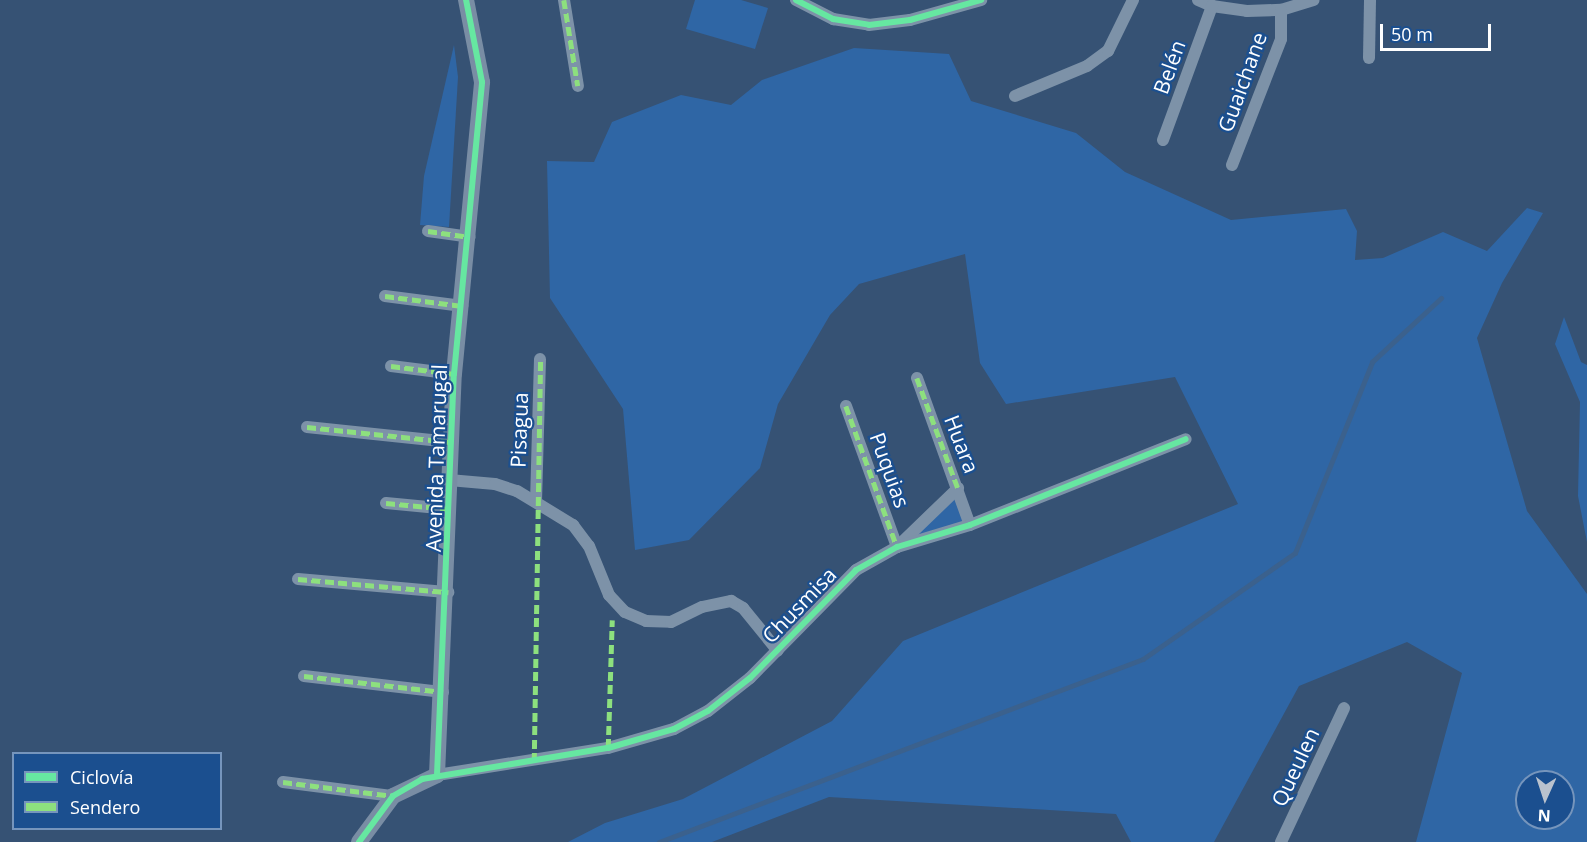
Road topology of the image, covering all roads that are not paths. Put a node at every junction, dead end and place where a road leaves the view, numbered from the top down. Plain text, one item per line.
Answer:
1 (466, 0) edge
2 (564, 0) edge
3 (796, 0) edge
4 (981, 0) edge
5 (1133, 0) edge
6 (1198, 0) edge
7 (1314, 0) edge
8 (1370, 0) edge
9 (1212, 6) junction
10 (1281, 10) junction
11 (1369, 58) dead end
12 (578, 86) dead end
13 (1015, 96) dead end
14 (1163, 140) dead end
15 (1232, 165) dead end
16 (428, 231) dead end
17 (470, 237) junction
18 (385, 296) dead end
19 (462, 306) junction
20 (540, 360) dead end
21 (391, 366) dead end
22 (454, 374) junction
23 (917, 378) dead end
24 (846, 406) dead end
25 (307, 427) dead end
26 (1186, 439) dead end
27 (450, 442) junction
28 (449, 480) junction
29 (958, 488) junction
30 (536, 502) junction
31 (386, 503) dead end
32 (448, 508) junction
33 (969, 525) junction
34 (897, 547) junction
35 (298, 579) dead end
36 (448, 592) junction
37 (778, 651) junction
38 (304, 676) dead end
39 (443, 692) junction
40 (1344, 708) dead end
41 (437, 775) junction
42 (283, 782) dead end
43 (393, 796) junction
44 (359, 842) edge
45 (1281, 842) edge

1 - 17 street, Avenida Tamarugal
2 - 12 street
3 - 4 street
5 - 13 street
6 - 9 street
7 - 10 street
8 - 11 street
9 - 10 street
9 - 14 street, Belén
10 - 15 street, Guaichane
16 - 17 street
17 - 19 street, Avenida Tamarugal
18 - 19 street
19 - 22 street, Avenida Tamarugal
20 - 30 street, Pisagua
21 - 22 street
22 - 27 street, Avenida Tamarugal
23 - 29 street, Huara
24 - 34 street, Puquias
25 - 27 street
26 - 33 street, Chusmisa
27 - 28 street, Avenida Tamarugal
28 - 30 street
28 - 32 street, Avenida Tamarugal
29 - 33 street, Huara
29 - 34 street, Chusmisa
30 - 37 street
31 - 32 street
32 - 36 street, Avenida Tamarugal
33 - 34 street, Chusmisa
34 - 37 street, Chusmisa
35 - 36 street
36 - 39 street, Avenida Tamarugal
37 - 41 street, Chusmisa
38 - 39 street
39 - 41 street, Avenida Tamarugal
40 - 45 street, Queulen
41 - 43 street
42 - 43 street
43 - 44 street

